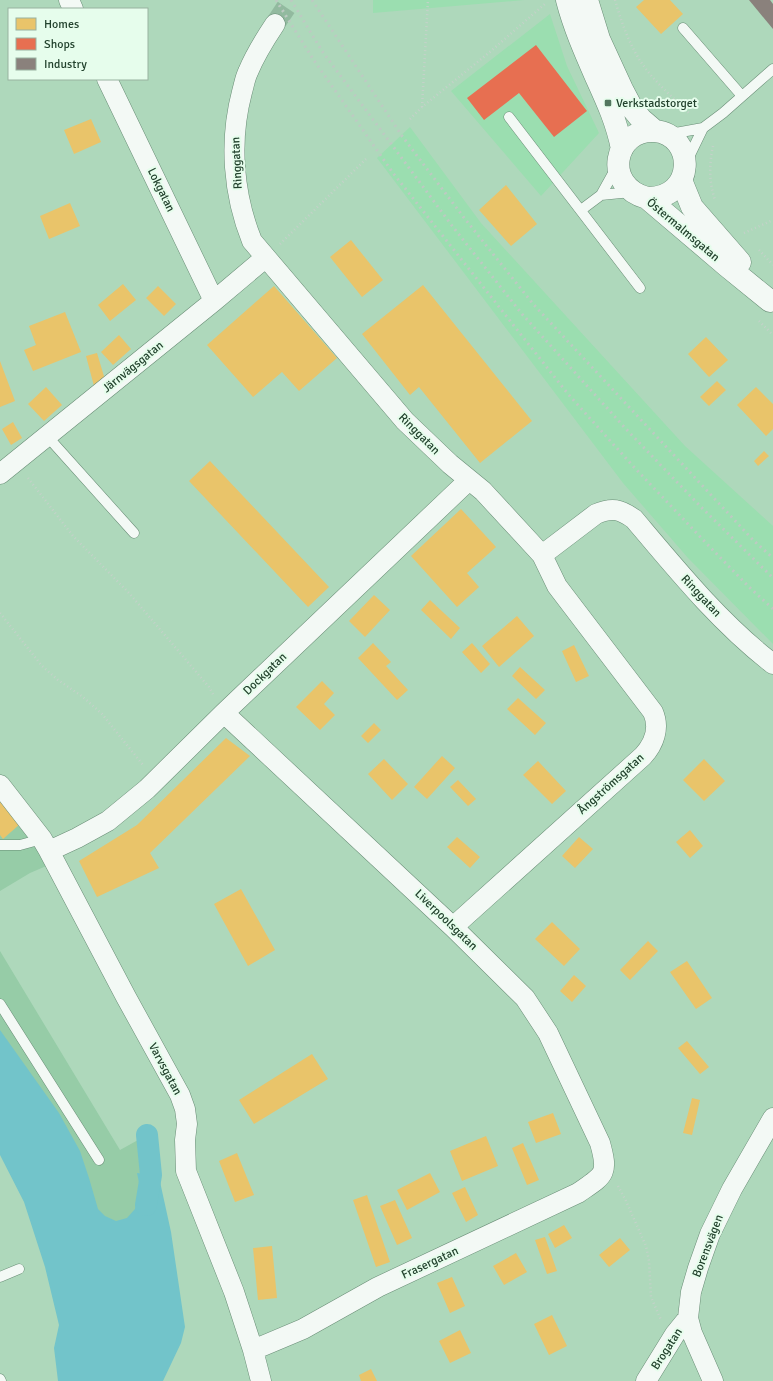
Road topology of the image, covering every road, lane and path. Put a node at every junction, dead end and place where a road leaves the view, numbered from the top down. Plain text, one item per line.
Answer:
1 (428, 0) edge
2 (549, 0) edge
3 (567, 0) edge
4 (587, 0) edge
5 (615, 0) edge
6 (275, 24) tunnel mouth
7 (683, 28) dead end
8 (773, 69) edge
9 (107, 80) edge
10 (742, 96) junction
11 (422, 107) junction
12 (509, 117) dead end
13 (410, 119) dead end
14 (703, 128) junction
15 (661, 133) junction
16 (620, 157) junction
17 (366, 159) dead end
18 (683, 173) junction
19 (601, 195) junction
20 (640, 195) junction
21 (715, 200) dead end
22 (581, 210) junction
23 (773, 220) edge
24 (738, 229) dead end
25 (743, 234) junction
26 (748, 239) dead end
27 (758, 249) dead end
28 (265, 258) junction
29 (773, 265) edge
30 (640, 288) dead end
31 (214, 301) junction
32 (772, 303) edge
33 (47, 436) junction
34 (7, 468) edge
35 (469, 480) junction
36 (134, 532) dead end
37 (542, 555) junction
38 (0, 613) edge
39 (773, 664) edge
40 (224, 713) junction
41 (156, 780) junction
42 (0, 785) edge
43 (0, 845) edge
44 (46, 845) junction
45 (454, 927) junction
46 (0, 1004) edge
47 (773, 1118) edge
48 (100, 1160) dead end
49 (604, 1172) junction
50 (18, 1269) dead end
51 (0, 1277) edge
52 (688, 1318) junction
53 (676, 1334) junction
54 (253, 1350) junction
55 (260, 1381) edge
56 (646, 1381) edge
57 (713, 1381) edge

1 - 11 path
2 - 11 path
3 - 16 main road, Östermalmsgatan
4 - 15 main road, Östermalmsgatan
5 - 14 path
6 - 28 street, Ringgatan
7 - 10 lane
8 - 10 lane
9 - 31 street, Lokgatan
10 - 14 lane
11 - 13 path
12 - 22 lane
14 - 15 lane
14 - 18 lane
14 - 21 path
15 - 16 main road
15 - 18 main road, Östermalmsgatan
16 - 19 lane
16 - 20 main road, Östermalmsgatan
17 - 28 path
18 - 20 main road
18 - 32 main road, Östermalmsgatan
19 - 20 lane
19 - 22 lane
20 - 32 main road, Östermalmsgatan
22 - 30 lane
23 - 25 path
24 - 25 path
25 - 26 path
27 - 29 path
28 - 31 street, Järnvägsgatan
28 - 35 street, Ringgatan
31 - 33 street, Järnvägsgatan
33 - 34 street, Järnvägsgatan
33 - 36 lane
34 - 40 path
35 - 37 street, Ringgatan
35 - 40 street, Dockgatan
37 - 39 street, Ringgatan
37 - 45 street, Ångströmsgatan
38 - 41 path
40 - 41 street, Dockgatan
40 - 45 street, Liverpoolsgatan
41 - 44 street, Dockgatan
42 - 44 street, Varvsgatan
43 - 44 lane
44 - 54 street, Varvsgatan
45 - 49 street, Liverpoolsgatan
46 - 48 lane
47 - 52 street, Borensvägen
49 - 53 path
49 - 54 street, Frasergatan
50 - 51 lane
52 - 53 street, Brogatan
52 - 57 street, Borensvägen
53 - 56 street, Brogatan
54 - 55 street, Varvsgatan

